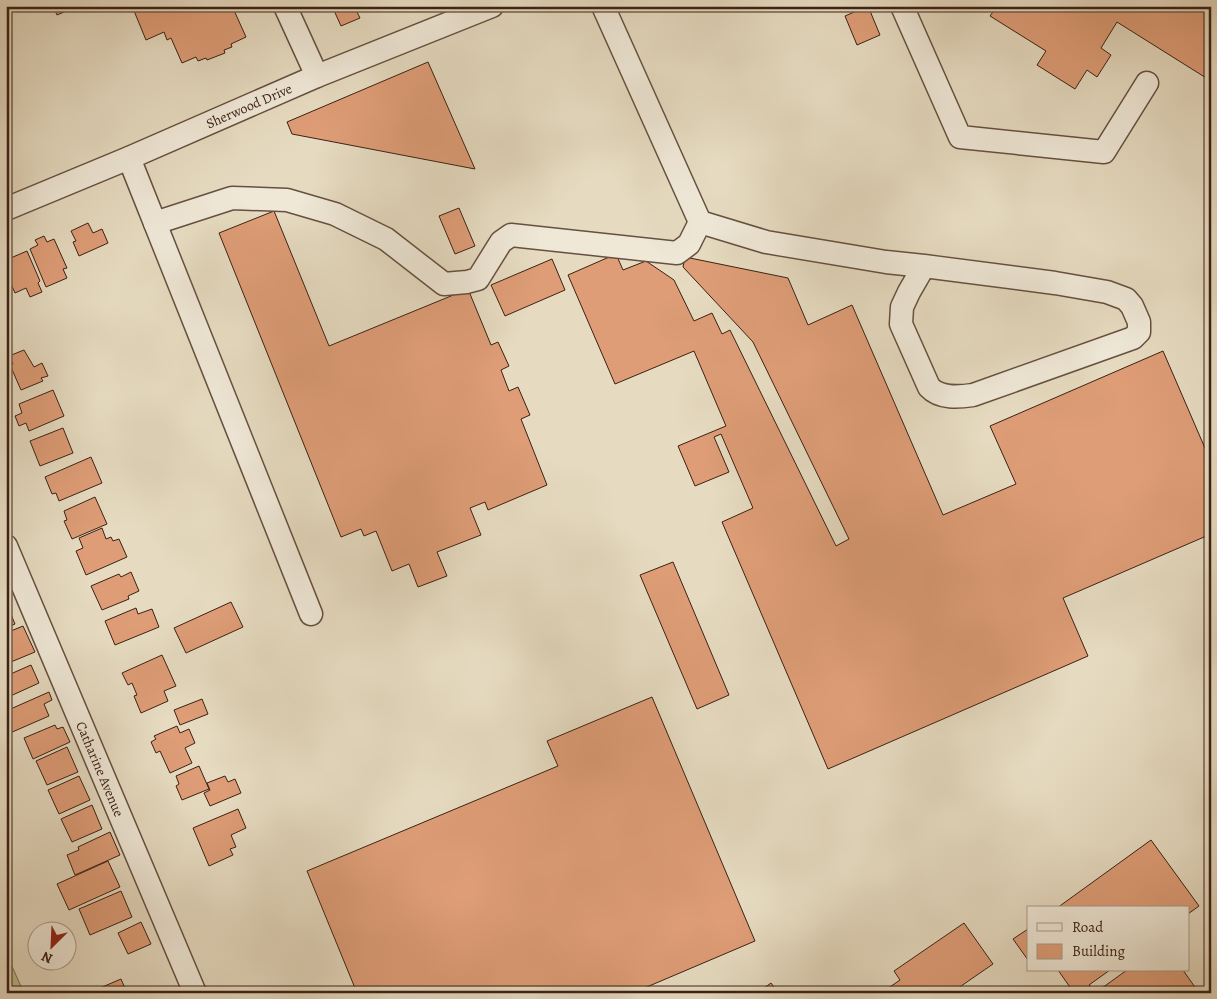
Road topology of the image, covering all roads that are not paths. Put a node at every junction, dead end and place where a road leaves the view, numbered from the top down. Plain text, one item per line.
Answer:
1 (285, 6) edge
2 (492, 6) edge
3 (603, 6) edge
4 (902, 6) edge
5 (317, 76) junction
6 (1147, 83) dead end
7 (129, 158) junction
8 (6, 209) edge
9 (700, 222) junction
10 (155, 223) junction
11 (924, 266) junction
12 (6, 546) edge
13 (311, 614) dead end
14 (195, 993) edge

1 - 5 street
2 - 5 street, Sherwood Drive
3 - 9 street
4 - 6 street
5 - 7 street, Sherwood Drive
7 - 8 street, Sherwood Drive
7 - 10 street
9 - 10 street
9 - 11 street
10 - 13 street
11 - 11 street
12 - 14 street, Catharine Avenue

